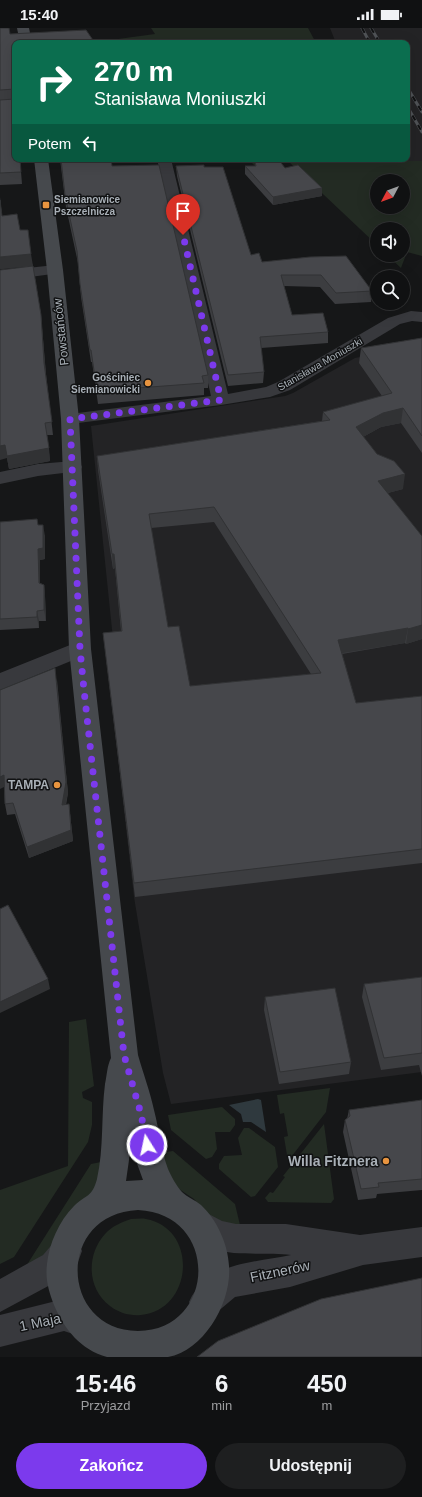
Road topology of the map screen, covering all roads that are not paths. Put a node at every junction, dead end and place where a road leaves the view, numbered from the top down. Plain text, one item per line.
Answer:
1 (23, 28) edge
2 (25, 40) edge
3 (41, 162) edge
4 (165, 162) edge
5 (55, 270) junction
6 (0, 276) edge
7 (422, 317) edge
8 (221, 400) junction
9 (70, 419) junction
10 (73, 466) junction
11 (0, 478) edge
12 (80, 649) junction
13 (0, 682) edge
14 (124, 1055) junction
15 (169, 1199) junction
16 (104, 1202) junction
17 (199, 1224) junction
18 (422, 1242) edge
19 (363, 1250) junction
20 (66, 1251) junction
21 (0, 1296) edge
22 (204, 1304) junction
23 (0, 1331) edge
24 (95, 1338) edge
25 (162, 1349) edge

1 - 2 street
3 - 5 street, Powstańców
4 - 8 street
5 - 6 street
5 - 9 street, Powstańców
7 - 8 street, Stanisława Moniuszki
8 - 9 street, Stanisława Moniuszki
9 - 10 street, Powstańców
10 - 11 street
10 - 12 street, Powstańców
12 - 13 street
12 - 14 street, Powstańców
14 - 15 street, Powstańców
14 - 16 street, Powstańców
15 - 16 street
15 - 17 street
16 - 20 street
17 - 19 street, Fitznerów
17 - 22 street
18 - 19 street, Fitznerów
19 - 22 street, Fitznerów
20 - 21 street
20 - 24 street
22 - 25 street
23 - 24 street, 1 Maja
24 - 25 street

